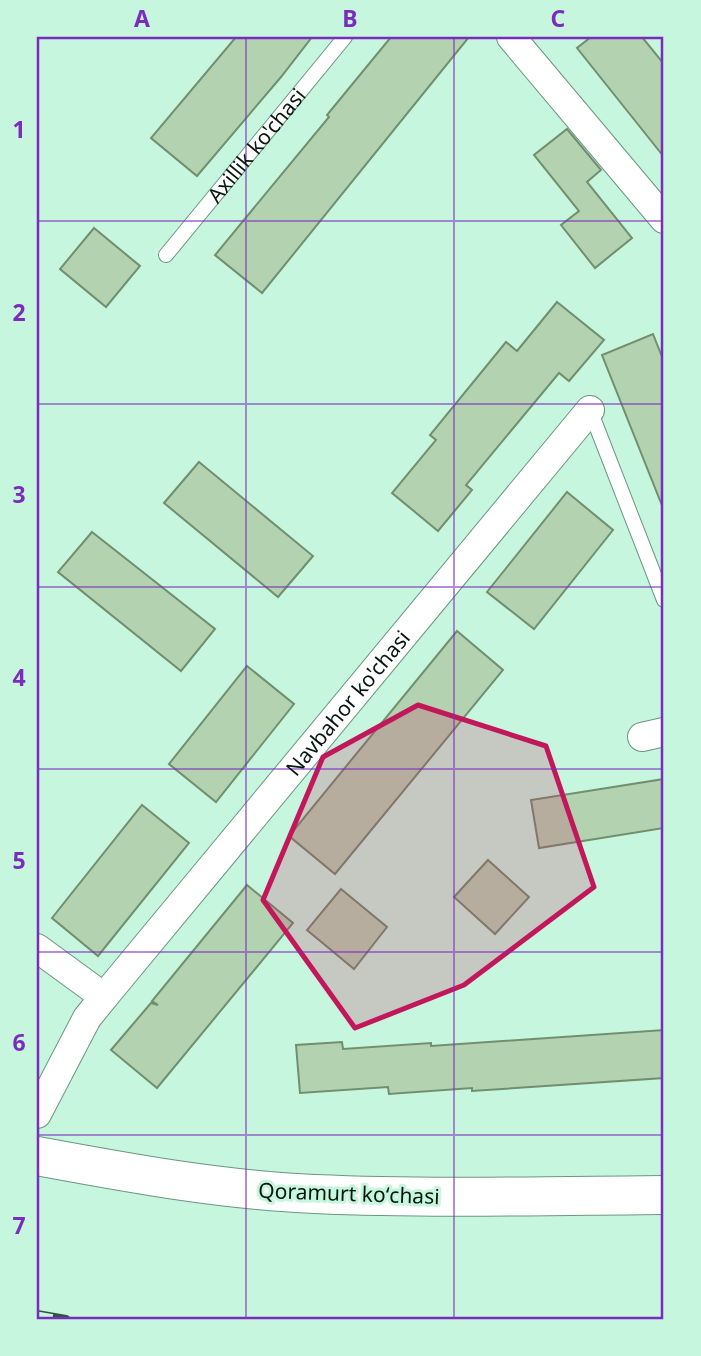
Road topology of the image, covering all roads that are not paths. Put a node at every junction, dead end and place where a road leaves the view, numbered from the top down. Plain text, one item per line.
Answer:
1 (345, 37) edge
2 (510, 37) edge
3 (664, 219) edge
4 (166, 255) dead end
5 (590, 410) joint
6 (664, 600) edge
7 (37, 948) edge
8 (104, 997) junction
9 (37, 1114) edge
10 (37, 1156) edge
11 (37, 1169) edge
12 (664, 1195) edge
13 (664, 1209) edge

1 - 4 lane, Axillik ko'chasi
2 - 3 street
5 - 6 lane
5 - 8 street, Navbahor ko'chasi
7 - 8 street
8 - 9 street, Navbahor ko'chasi
10 - 12 main road, Qoramurt koʻchasi
11 - 13 main road, Qoramurt koʻchasi

